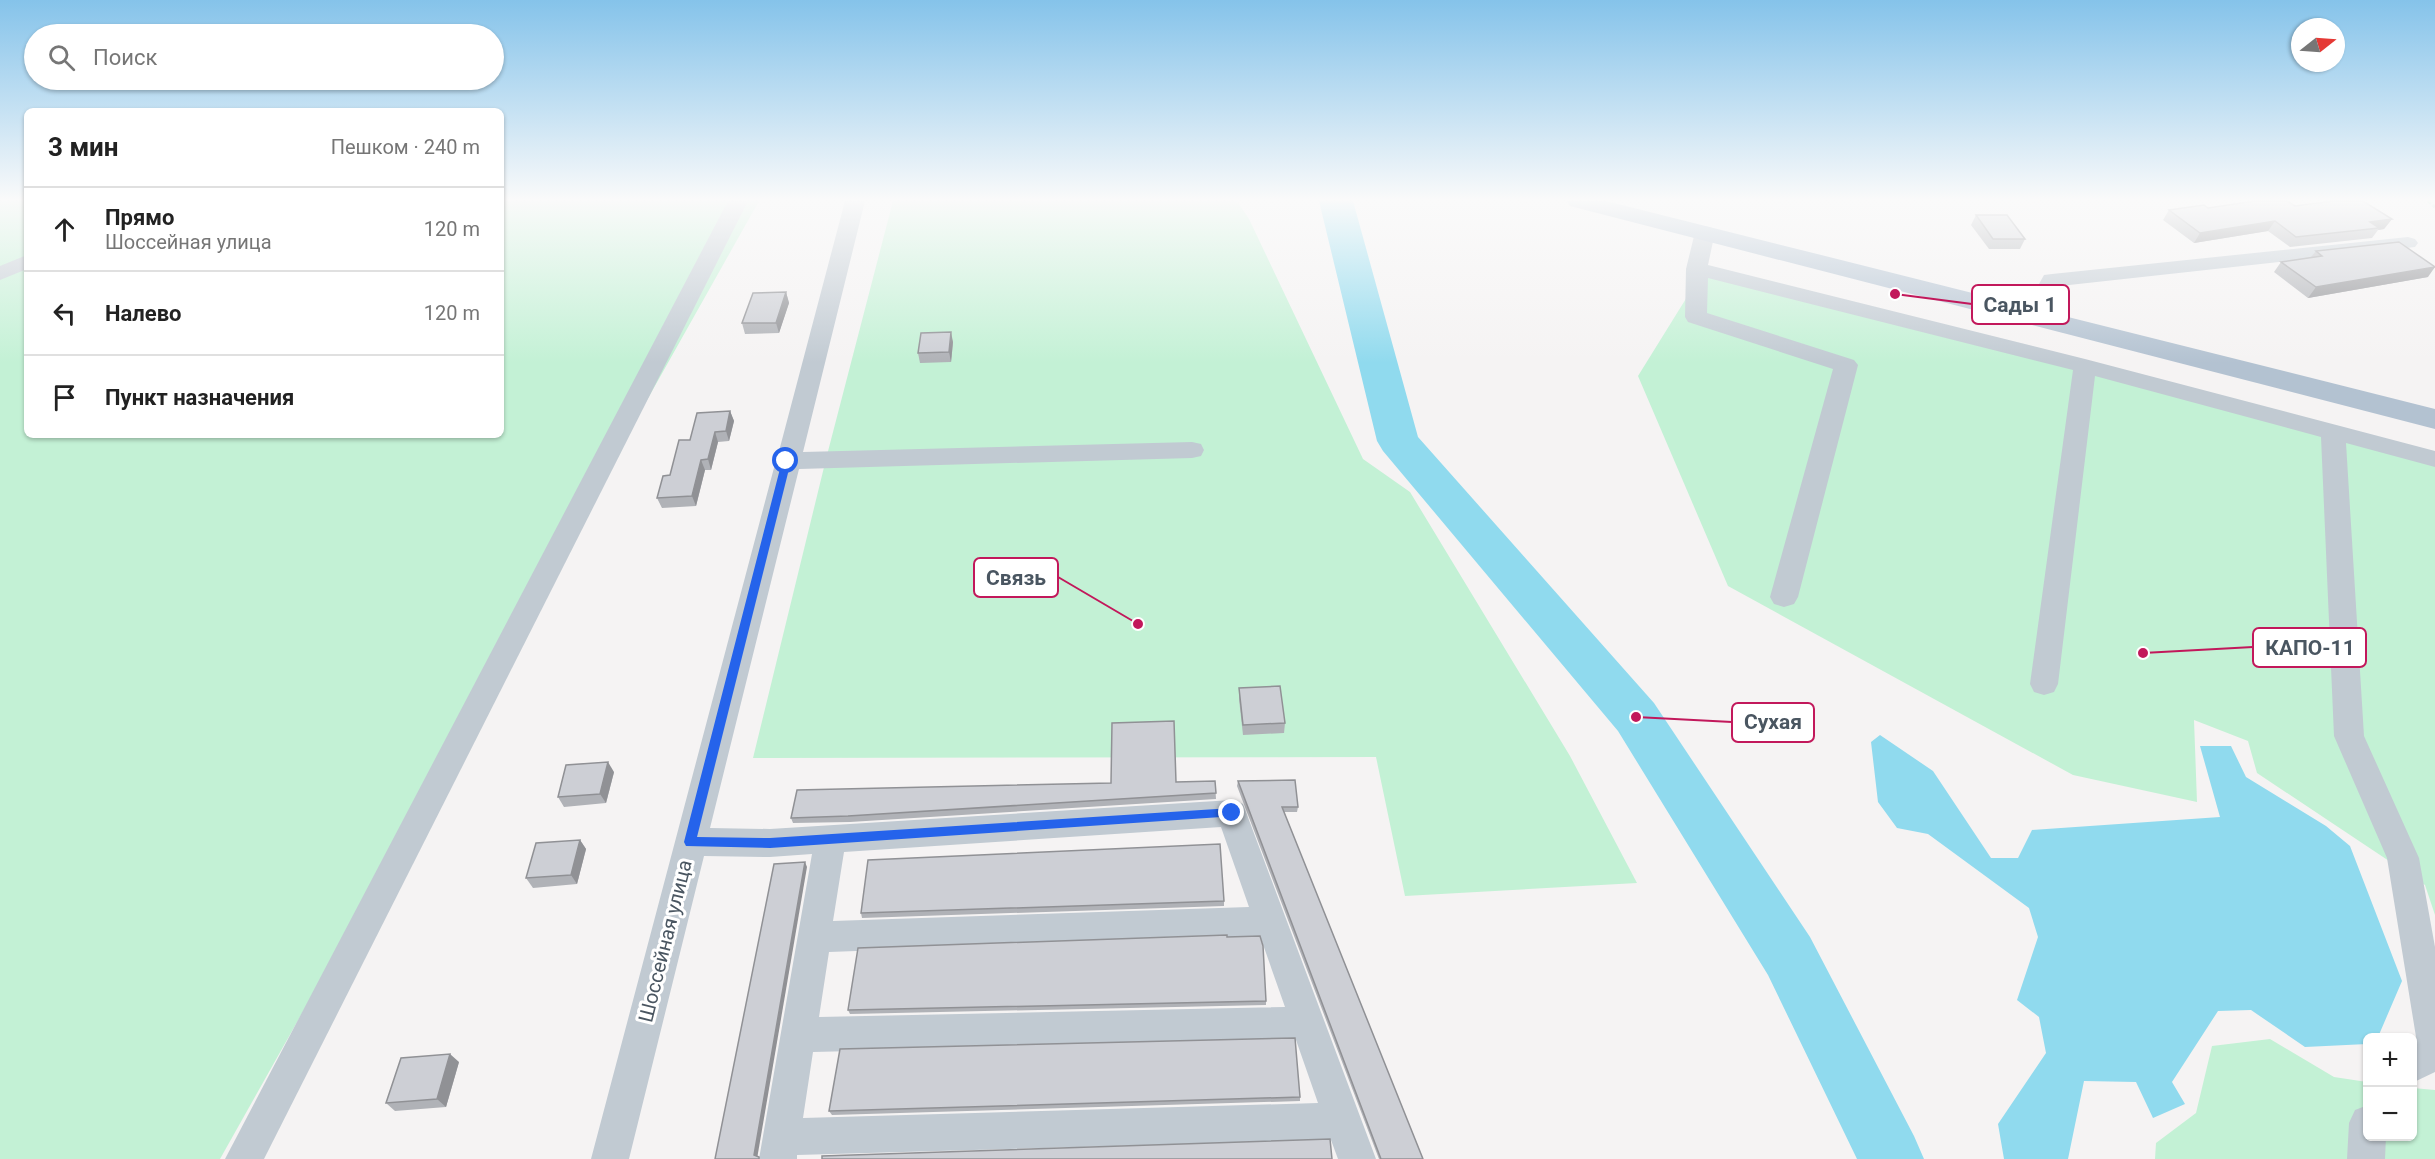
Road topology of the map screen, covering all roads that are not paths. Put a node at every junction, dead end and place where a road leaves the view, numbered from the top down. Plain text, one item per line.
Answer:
1 (710, 255) edge
2 (841, 255) edge
3 (1700, 255) edge
4 (1795, 255) edge
5 (2292, 255) edge
6 (24, 262) edge
7 (1697, 269) junction
8 (0, 274) edge
9 (2032, 316) junction
10 (2085, 366) junction
11 (2435, 419) edge
12 (2333, 431) junction
13 (1192, 450) dead end
14 (2435, 459) edge
15 (786, 461) junction
16 (1784, 597) dead end
17 (2044, 684) dead end
18 (830, 839) junction
19 (690, 842) junction
20 (1271, 921) junction
21 (814, 937) junction
22 (1308, 1023) junction
23 (798, 1035) junction
24 (2435, 1046) edge
25 (2435, 1052) edge
26 (2417, 1063) edge
27 (1343, 1121) junction
28 (2367, 1141) edge
29 (780, 1148) edge
30 (244, 1159) edge
31 (610, 1159) edge
32 (1357, 1159) edge
33 (2367, 1159) edge

1 - 30 street
2 - 15 street, Шоссейная улица
3 - 7 street
4 - 9 main road
5 - 9 street
6 - 8 street
7 - 10 street
7 - 16 street
9 - 11 main road
10 - 12 street
10 - 17 street
12 - 14 street
12 - 24 street
13 - 15 street
15 - 19 street, Шоссейная улица
18 - 19 street
18 - 20 street
18 - 21 street
19 - 31 street, Шоссейная улица
20 - 21 street
20 - 22 street
21 - 23 street
22 - 23 street
22 - 27 street
23 - 29 street
25 - 26 street
27 - 29 street
27 - 32 street
28 - 33 street

